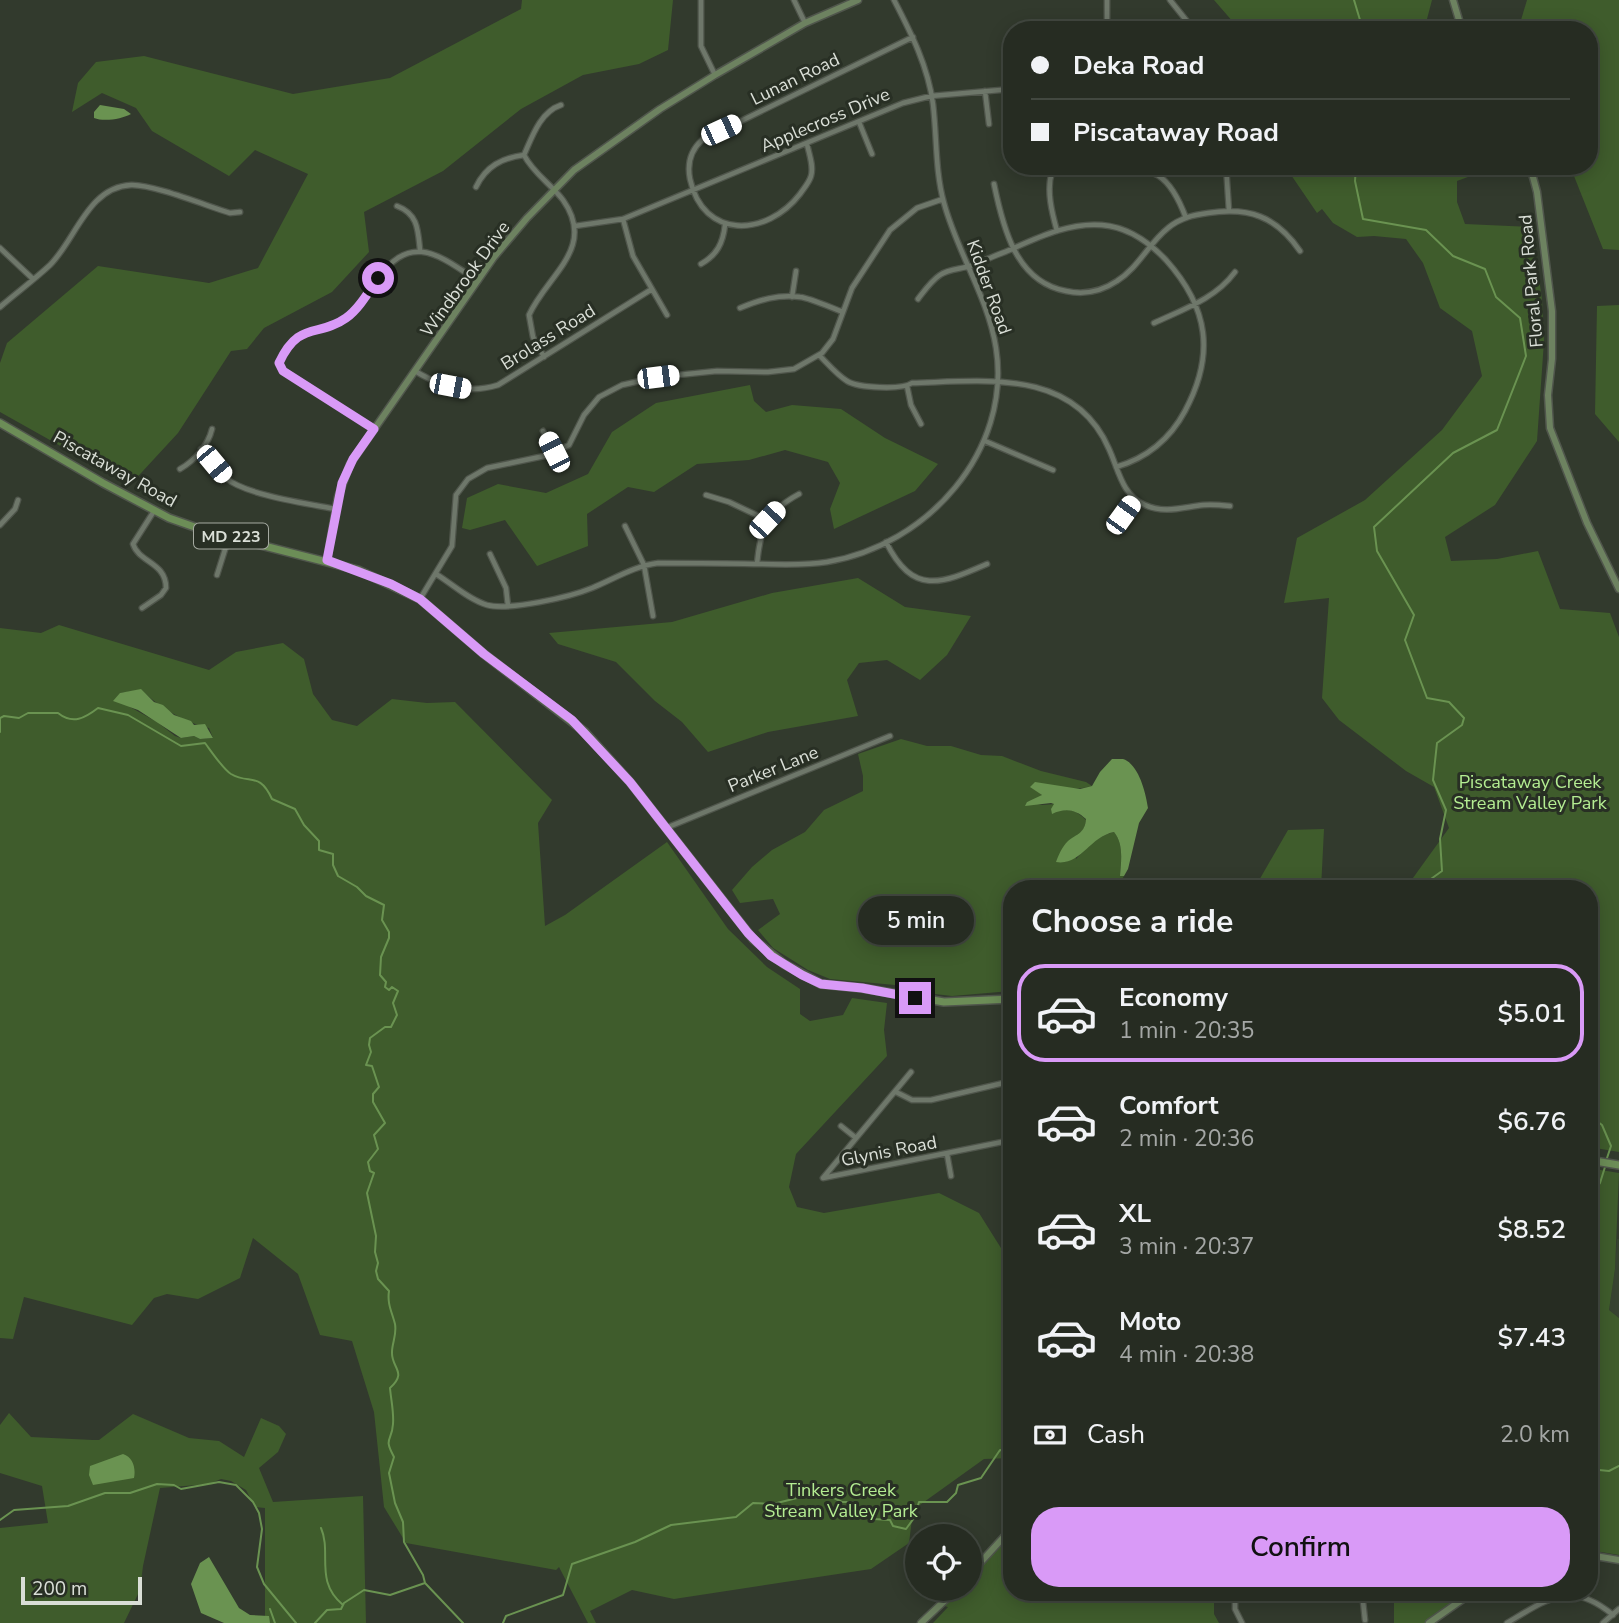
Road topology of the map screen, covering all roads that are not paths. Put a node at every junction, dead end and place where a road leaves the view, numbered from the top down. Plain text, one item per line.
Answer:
1 (701, 0) edge
2 (794, 0) edge
3 (858, 0) edge
4 (894, 0) edge
5 (1107, 0) edge
6 (1170, 0) edge
7 (1453, 0) edge
8 (1107, 21) edge
9 (1187, 21) edge
10 (1459, 21) edge
11 (805, 23) junction
12 (913, 37) junction
13 (715, 75) junction
14 (1003, 90) edge
15 (985, 91) junction
16 (931, 96) junction
17 (561, 105) dead end
18 (859, 122) junction
19 (989, 124) dead end
20 (807, 144) junction
21 (872, 154) dead end
22 (524, 155) junction
23 (1051, 175) edge
24 (1159, 175) edge
25 (1227, 175) edge
26 (1532, 175) edge
27 (993, 184) dead end
28 (476, 187) dead end
29 (554, 189) junction
30 (693, 191) junction
31 (943, 198) junction
32 (397, 206) dead end
33 (1229, 211) junction
34 (240, 212) dead end
35 (1186, 218) junction
36 (623, 219) junction
37 (725, 225) junction
38 (575, 226) junction
39 (1057, 231) junction
40 (1151, 245) junction
41 (0, 248) edge
42 (1013, 248) junction
43 (420, 250) junction
44 (1300, 251) dead end
45 (701, 264) dead end
46 (968, 267) junction
47 (796, 271) dead end
48 (1236, 272) dead end
49 (33, 279) junction
50 (478, 281) junction
51 (652, 289) junction
52 (792, 297) junction
53 (919, 299) dead end
54 (1196, 304) junction
55 (0, 307) edge
56 (740, 308) dead end
57 (843, 312) junction
58 (667, 315) dead end
59 (1154, 323) dead end
60 (819, 355) junction
61 (544, 357) junction
62 (415, 371) junction
63 (998, 382) junction
64 (907, 386) junction
65 (0, 423) edge
66 (921, 424) dead end
67 (212, 429) dead end
68 (374, 429) junction
69 (544, 431) dead end
70 (985, 441) junction
71 (201, 449) junction
72 (554, 452) junction
73 (1116, 467) junction
74 (180, 469) dead end
75 (1052, 470) dead end
76 (799, 494) dead end
77 (706, 495) dead end
78 (1134, 499) junction
79 (18, 500) dead end
80 (1230, 506) dead end
81 (335, 509) junction
82 (154, 511) junction
83 (1123, 515) dead end
84 (767, 520) junction
85 (0, 525) edge
86 (625, 526) dead end
87 (229, 536) junction
88 (886, 542) junction
89 (490, 554) dead end
90 (327, 560) junction
91 (757, 564) junction
92 (987, 564) dead end
93 (644, 565) junction
94 (436, 574) junction
95 (217, 575) dead end
96 (1619, 589) edge
97 (420, 599) junction
98 (508, 606) junction
99 (142, 608) dead end
100 (653, 616) dead end
101 (890, 736) dead end
102 (667, 828) junction
103 (1003, 999) edge
104 (911, 1072) dead end
105 (1003, 1083) edge
106 (896, 1092) junction
107 (841, 1126) dead end
108 (856, 1138) junction
109 (1003, 1142) edge
110 (947, 1154) junction
111 (1598, 1161) edge
112 (1618, 1165) edge
113 (951, 1176) dead end
114 (1003, 1537) edge
115 (1598, 1556) edge
116 (982, 1557) edge
117 (1619, 1560) edge
118 (944, 1601) edge
119 (1235, 1601) edge
120 (1363, 1601) edge
121 (1460, 1601) edge
122 (1547, 1601) edge
123 (1591, 1601) edge
124 (1619, 1609) edge
125 (1613, 1615) junction
126 (1365, 1620) dead end
127 (920, 1623) edge
128 (1242, 1623) edge
129 (1429, 1623) edge
130 (1507, 1623) edge
131 (1603, 1623) edge

1 - 13 street
2 - 11 street
3 - 11 street, Windbrook Drive
4 - 12 street, Kidder Road
5 - 8 street
6 - 9 street
7 - 10 street
11 - 13 street, Windbrook Drive
12 - 16 street, Kidder Road
12 - 30 street, Lunan Road
13 - 29 street, Windbrook Drive
14 - 15 street, Applecross Drive
15 - 16 street, Applecross Drive
15 - 19 street
16 - 18 street, Applecross Drive
16 - 31 street, Kidder Road
17 - 22 street
18 - 20 street, Applecross Drive
18 - 21 street
20 - 30 street, Applecross Drive
20 - 37 street
22 - 28 street
22 - 29 street
23 - 39 street
24 - 35 street
25 - 33 street
26 - 96 street, Floral Park Road
27 - 42 street
29 - 38 street
29 - 50 street, Windbrook Drive
30 - 36 street, Applecross Drive
30 - 37 street
31 - 46 street, Kidder Road
31 - 57 street
32 - 43 street
33 - 35 street
33 - 44 street
34 - 49 street
35 - 40 street
36 - 38 street, Applecross Drive
36 - 51 street
37 - 45 street
38 - 61 street
39 - 40 street
39 - 42 street
40 - 42 street
40 - 54 street
41 - 49 street
42 - 46 street
43 - 50 street
43 - 68 street
46 - 53 street
46 - 63 street, Kidder Road
47 - 52 street
48 - 54 street
49 - 55 street
50 - 62 street, Windbrook Drive
51 - 58 street
51 - 61 street, Brolass Road
52 - 56 street
52 - 57 street
54 - 59 street
54 - 73 street
57 - 60 street
60 - 64 street
60 - 72 street
61 - 62 street, Brolass Road
62 - 68 street, Windbrook Drive
63 - 64 street
63 - 70 street, Kidder Road
63 - 73 street
64 - 66 street
65 - 82 main road, Piscataway Road / MD 223
67 - 71 street
68 - 81 street, Windbrook Drive
69 - 72 street
70 - 75 street
70 - 88 street, Kidder Road
71 - 74 street
71 - 81 street
72 - 94 street
73 - 78 street
76 - 84 street
77 - 84 street
78 - 80 street
78 - 83 street
79 - 85 street
81 - 90 street, Windbrook Drive
82 - 87 main road, Piscataway Road / MD 223
82 - 99 street
84 - 91 street
86 - 93 street
87 - 90 main road, Piscataway Road / MD 223
87 - 95 street
88 - 91 street, Kidder Road
88 - 92 street
89 - 98 street
90 - 97 main road, Piscataway Road / MD 223
91 - 93 street, Kidder Road
93 - 98 street, Kidder Road
93 - 100 street
94 - 97 street
94 - 98 street, Kidder Road
97 - 102 main road, Piscataway Road / MD 223
101 - 102 street, Parker Lane
102 - 103 main road, Piscataway Road / MD 223
104 - 106 street, Glynis Road
105 - 106 street
106 - 108 street, Glynis Road
107 - 108 street
108 - 110 street, Glynis Road
109 - 110 street, Glynis Road
110 - 113 street
111 - 112 main road
114 - 116 street
115 - 117 street
118 - 127 street
119 - 128 street
120 - 126 street
121 - 129 street
122 - 130 street
123 - 125 street
124 - 125 street
125 - 131 street

